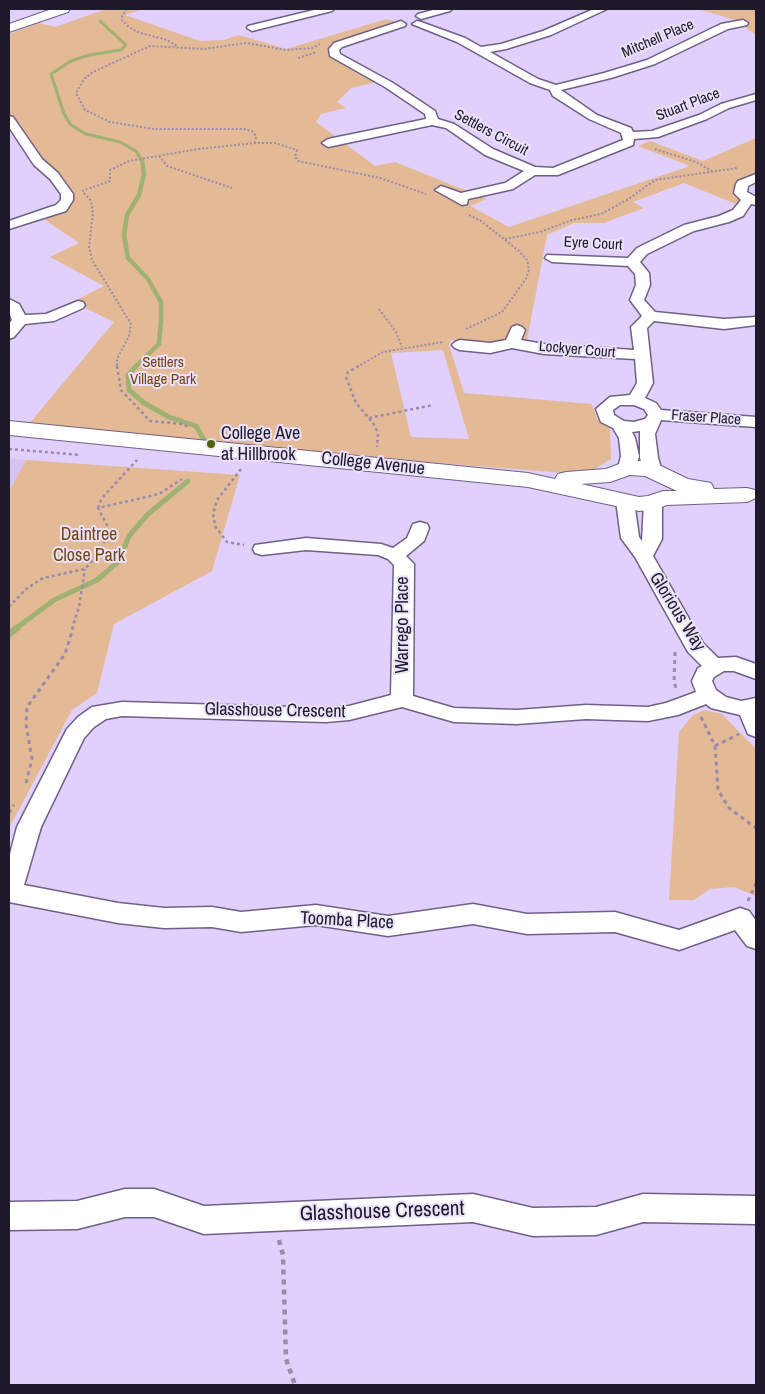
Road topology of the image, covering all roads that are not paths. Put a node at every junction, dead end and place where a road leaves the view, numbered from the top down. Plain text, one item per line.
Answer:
1 (48, 9) edge
2 (64, 9) edge
3 (329, 9) edge
4 (447, 9) edge
5 (602, 9) edge
6 (411, 18) junction
7 (9, 22) edge
8 (743, 23) dead end
9 (9, 28) edge
10 (252, 28) dead end
11 (481, 50) junction
12 (555, 88) junction
13 (756, 97) edge
14 (9, 120) edge
15 (432, 122) junction
16 (629, 139) junction
17 (328, 143) dead end
18 (533, 171) junction
19 (756, 178) edge
20 (441, 190) dead end
21 (752, 200) edge
22 (9, 225) edge
23 (552, 258) dead end
24 (632, 262) junction
25 (9, 303) edge
26 (78, 305) dead end
27 (650, 316) junction
28 (20, 320) junction
29 (756, 321) edge
30 (9, 334) edge
31 (456, 339) road end
32 (642, 355) junction
33 (636, 400) junction
34 (653, 419) junction
35 (756, 422) edge
36 (620, 425) junction
37 (9, 428) edge
38 (619, 471) junction
39 (528, 480) junction
40 (658, 488) junction
41 (751, 495) edge
42 (622, 500) junction
43 (420, 528) dead end
44 (262, 549) road end
45 (395, 555) junction
46 (644, 556) junction
47 (714, 666) junction
48 (756, 672) edge
49 (699, 699) junction
50 (402, 700) junction
51 (752, 706) edge
52 (756, 730) edge
53 (9, 892) edge
54 (756, 939) edge
55 (756, 1210) edge
56 (9, 1216) edge

1 - 7 street
2 - 9 street
3 - 10 street
4 - 6 street
5 - 11 street
6 - 11 street
6 - 15 street, Settlers Circuit
8 - 12 street, Mitchell Place
11 - 12 street
12 - 16 street
13 - 16 street, Stuart Place
14 - 22 street
15 - 17 street
15 - 18 street, Settlers Circuit
16 - 18 street, Settlers Circuit
18 - 20 street
19 - 21 street
21 - 24 street
23 - 24 street, Eyre Court
24 - 27 street
25 - 28 street
26 - 28 street
27 - 29 street
27 - 32 street
28 - 30 street
31 - 32 street, Lockyer Court
32 - 33 street
33 - 34 street
33 - 36 street
34 - 35 street, Fraser Place
34 - 36 street, Fraser Place
34 - 40 street, Glorious Way
36 - 38 street
37 - 39 street, College Avenue
38 - 39 street, College Avenue
38 - 40 street, College Avenue
38 - 42 street
39 - 42 street, College Avenue
40 - 41 street, College Avenue
40 - 42 street, College Avenue
40 - 46 street, Glorious Way
42 - 46 street, Glorious Way
43 - 45 street, Warrego Place
44 - 45 street, Warrego Place
45 - 50 street, Warrego Place
46 - 47 street, Glorious Way
47 - 48 street, Glorious Way
47 - 49 street, Glorious Way
49 - 50 street, Glasshouse Crescent
49 - 51 street
50 - 53 street, Glasshouse Crescent
51 - 52 street
53 - 54 street, Toomba Place
55 - 56 street, Glasshouse Crescent

